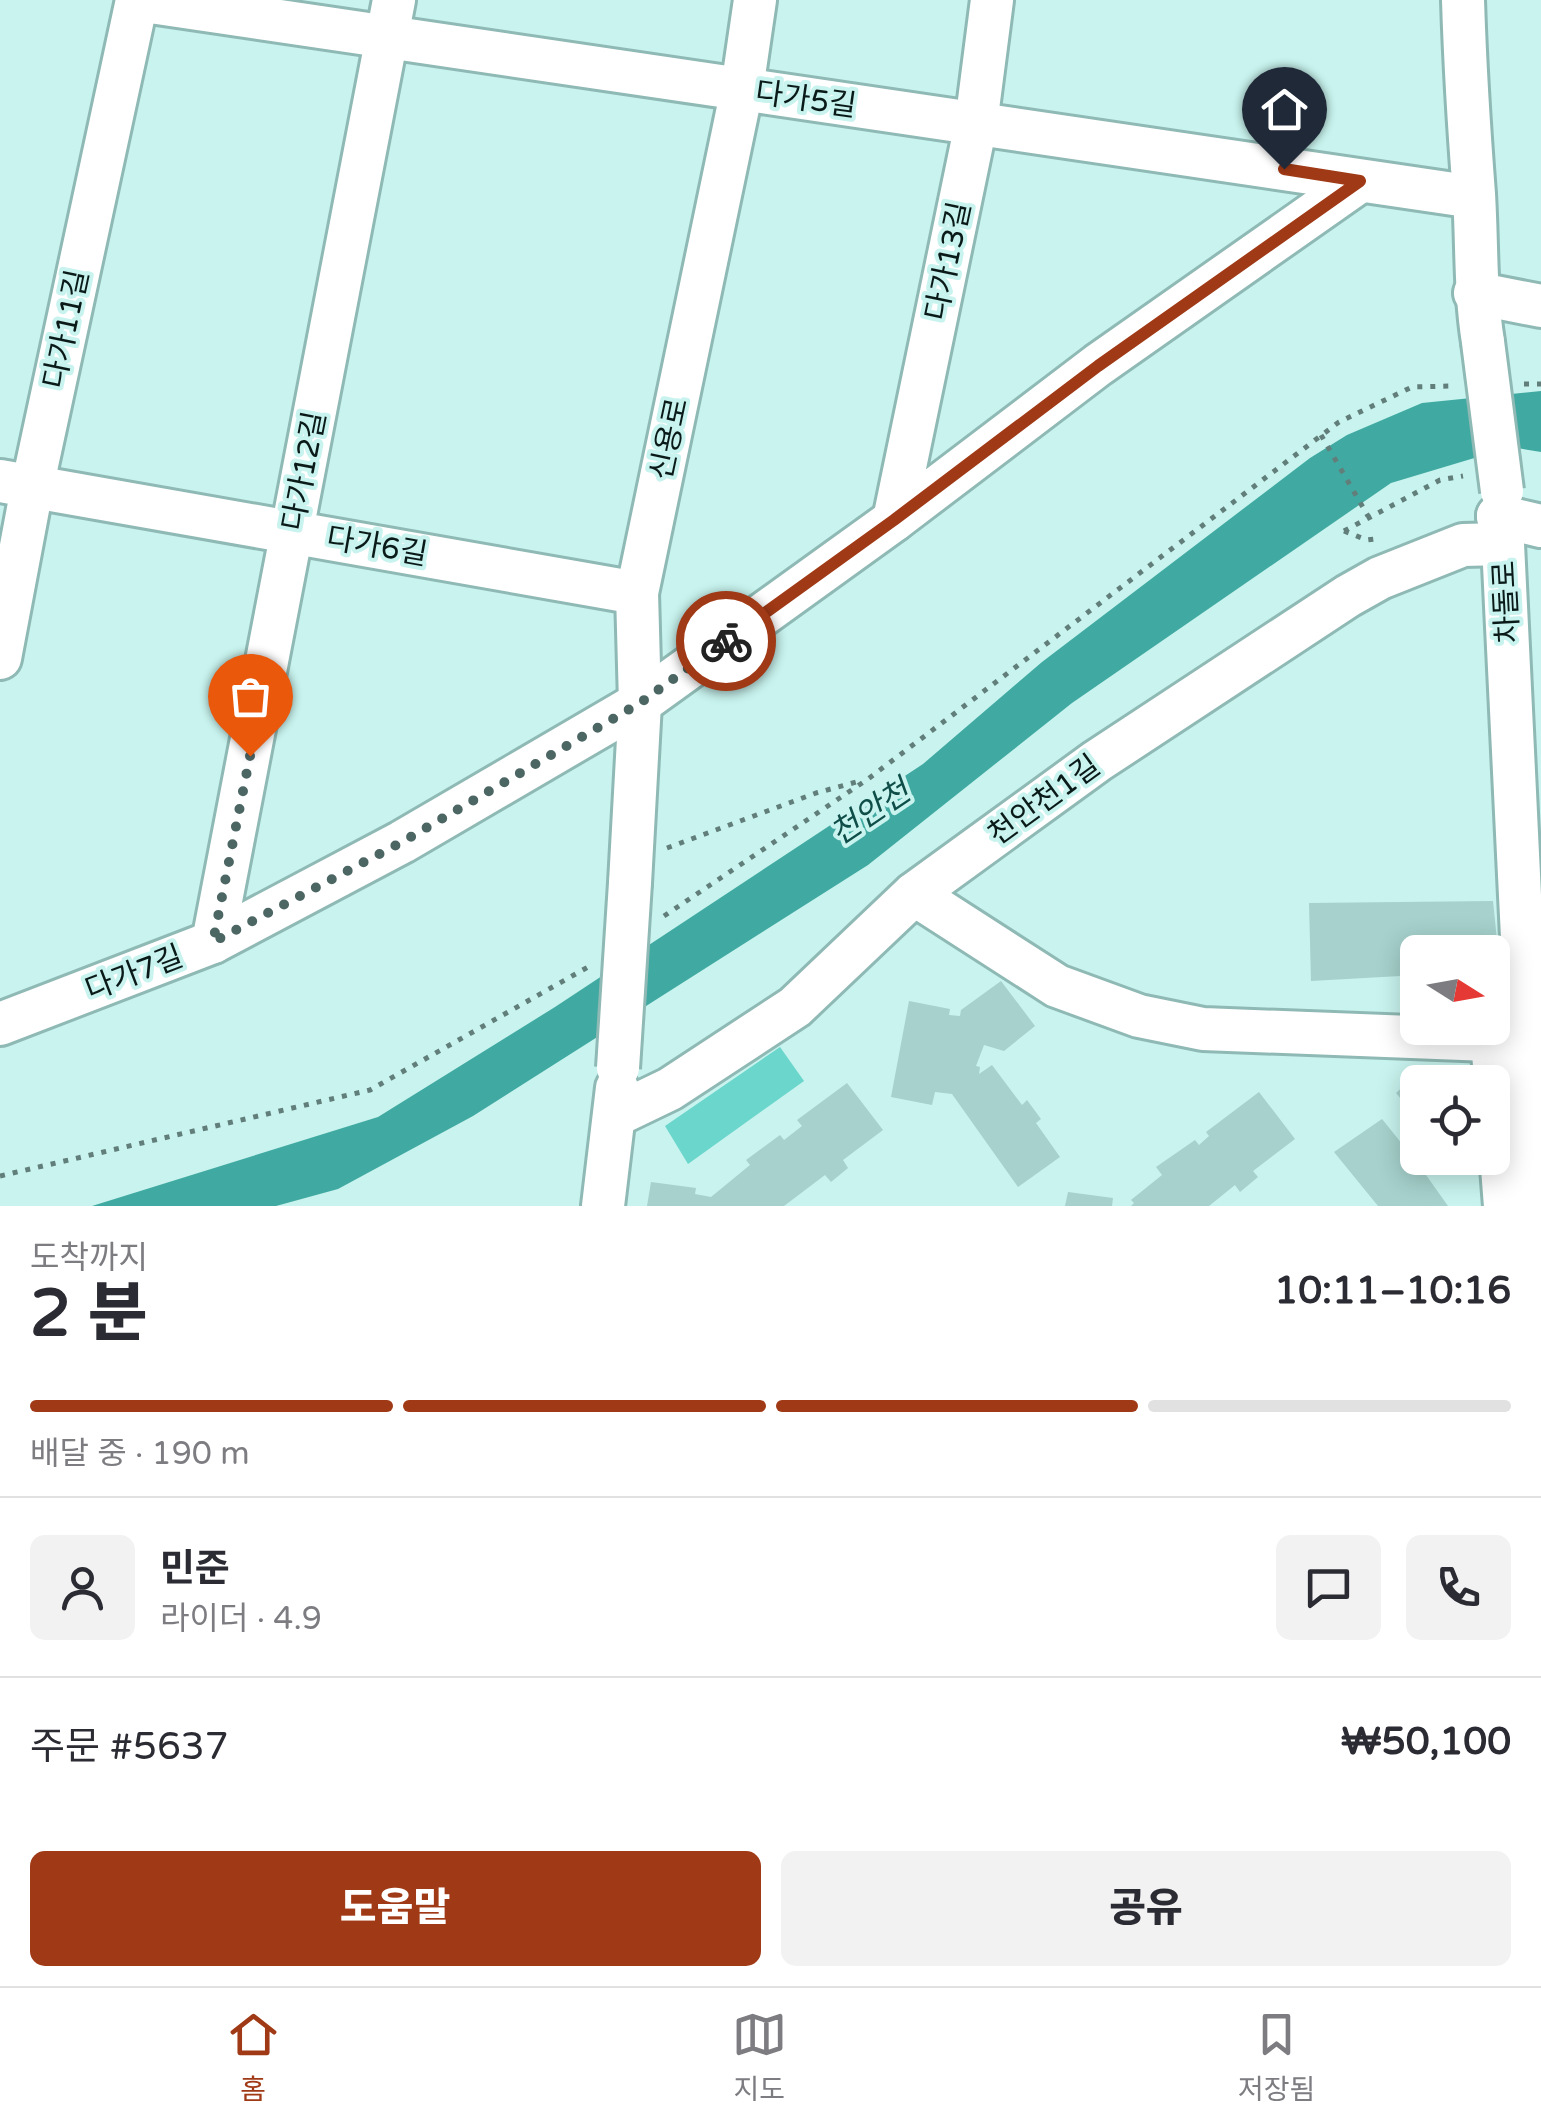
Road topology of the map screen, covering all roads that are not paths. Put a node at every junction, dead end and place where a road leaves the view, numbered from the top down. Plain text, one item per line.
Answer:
1 (137, 0) edge
2 (755, 0) edge
3 (992, 0) edge
4 (1463, 0) edge
5 (391, 18) edge
6 (742, 89) junction
7 (976, 124) junction
8 (1360, 181) junction
9 (1474, 197) junction
10 (1475, 293) junction
11 (1541, 306) edge
12 (16, 484) edge
13 (1504, 511) edge
14 (894, 520) junction
15 (293, 531) junction
16 (636, 592) junction
17 (0, 658) edge
18 (640, 703) junction
19 (914, 894) junction
20 (213, 942) junction
21 (0, 1024) edge
22 (1520, 1040) edge
23 (616, 1115) junction
24 (603, 1206) edge
25 (1504, 1206) edge
26 (1535, 1206) edge

1 - 5 street, 다가5길
1 - 12 street, 다가11길
2 - 6 street, 신용로
3 - 7 street, 다가13길
4 - 9 street, 차돌로
5 - 6 street, 다가5길
5 - 15 street, 다가12길
6 - 7 street, 다가5길
6 - 16 street, 신용로
7 - 8 street, 다가5길
7 - 14 street, 다가13길
8 - 9 street, 다가5길
8 - 14 street, 다가7길
9 - 10 street, 차돌로
10 - 11 street
10 - 13 street, 차돌로, bridge
12 - 15 street, 다가6길
12 - 17 street, 다가11길
13 - 19 street, 천안천1길
13 - 22 street, 차돌로
14 - 18 street, 다가7길
15 - 16 street, 다가6길
15 - 20 street, 다가12길
16 - 18 street, 신용로
18 - 20 street, 다가7길
18 - 23 street, 신용로, bridge
19 - 22 street
19 - 23 street, 천안천1길
20 - 21 street, 다가7길
22 - 25 street
22 - 26 street, 차돌로
23 - 24 street, 신용로

